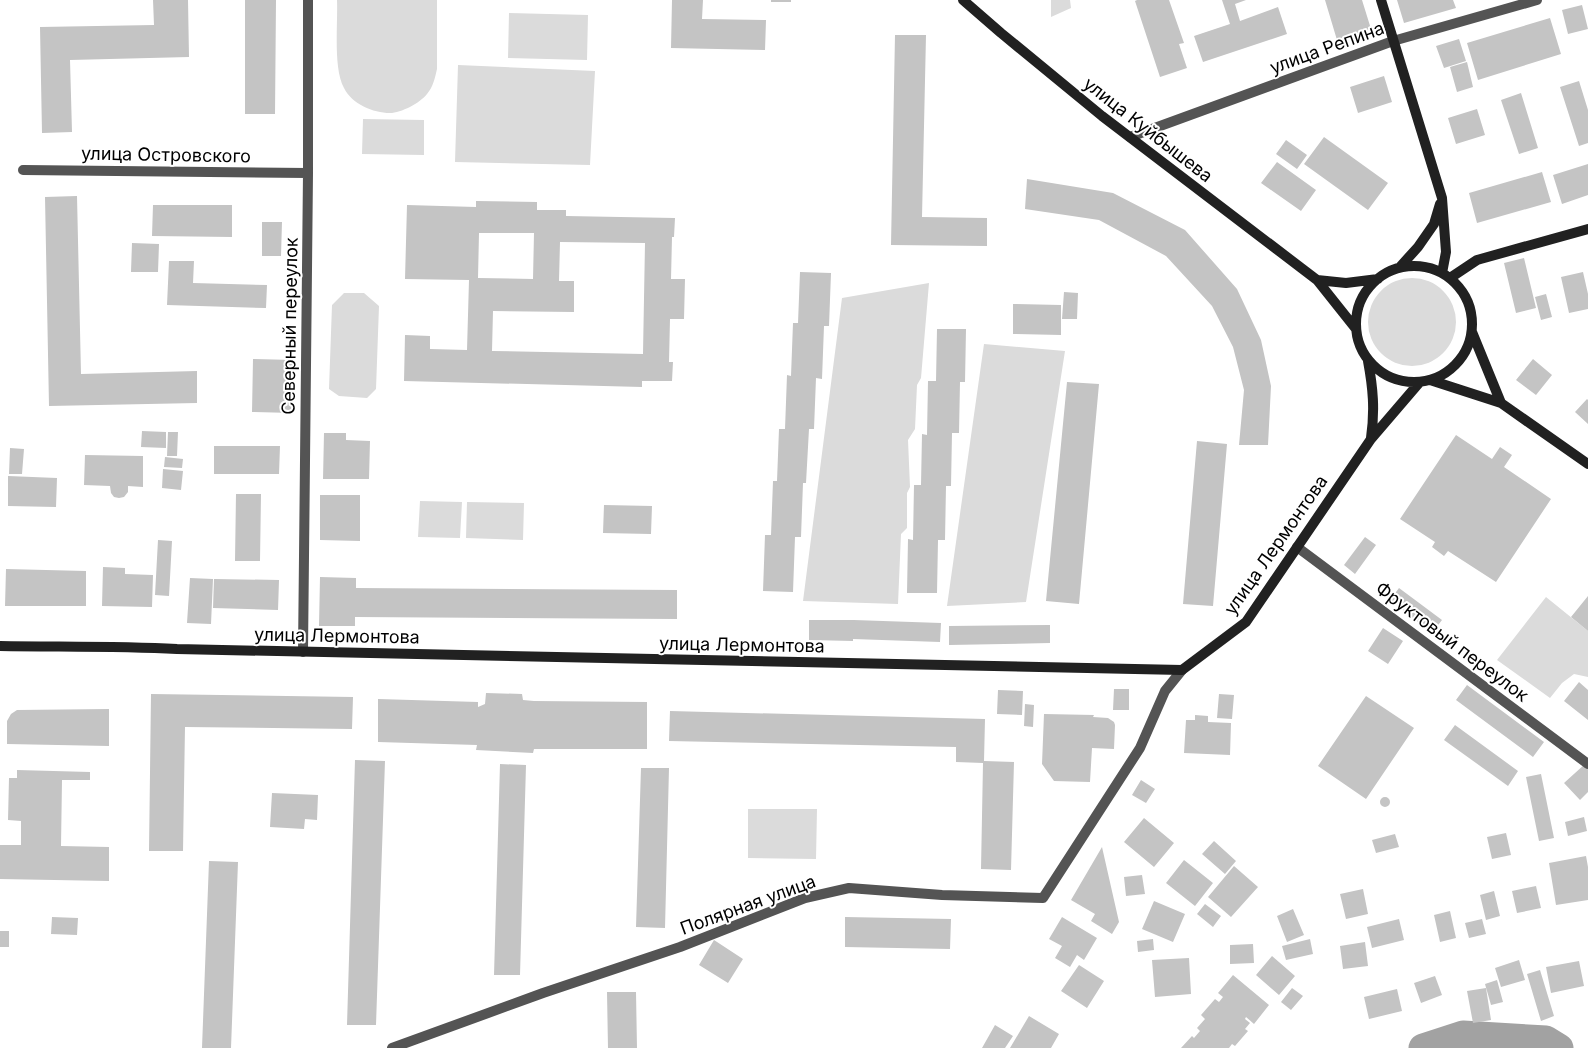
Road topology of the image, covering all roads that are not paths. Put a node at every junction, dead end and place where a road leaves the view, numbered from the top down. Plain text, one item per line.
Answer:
1 (308, 0) edge
2 (963, 0) edge
3 (1381, 0) edge
4 (1538, 0) edge
5 (1393, 41) junction
6 (1130, 137) junction
7 (23, 170) dead end
8 (308, 173) junction
9 (1442, 198) junction
10 (1588, 228) edge
11 (1398, 268) junction
12 (1446, 275) junction
13 (1378, 279) junction
14 (1317, 280) junction
15 (1356, 329) junction
16 (1472, 332) junction
17 (1368, 361) junction
18 (1430, 380) junction
19 (1419, 383) junction
20 (1501, 402) junction
21 (1371, 439) junction
22 (1588, 464) edge
23 (1297, 547) junction
24 (0, 646) edge
25 (303, 652) junction
26 (1182, 670) junction
27 (1588, 764) edge
28 (392, 1048) edge

1 - 8 street, Северный переулок
2 - 6 main road, улица Куйбышева
3 - 5 main road
4 - 5 street, улица Репина
5 - 6 street, улица Репина
5 - 9 main road
6 - 14 main road, улица Куйбышева
7 - 8 street, улица Островского
8 - 25 street, Северный переулок
9 - 11 main road
9 - 12 main road
10 - 12 main road
11 - 12 main road
11 - 13 main road
12 - 16 main road
13 - 14 main road
13 - 15 main road
14 - 15 main road, улица Куйбышева
15 - 17 main road
16 - 18 main road
16 - 20 main road
17 - 19 main road
17 - 21 main road
18 - 19 main road
18 - 20 main road
19 - 21 main road, улица Лермонтова
20 - 22 main road
21 - 23 main road, улица Лермонтова
23 - 26 main road, улица Лермонтова
23 - 27 street, Фруктовый переулок
24 - 25 main road, улица Лермонтова
25 - 26 main road, улица Лермонтова
26 - 28 street, Полярная улица

